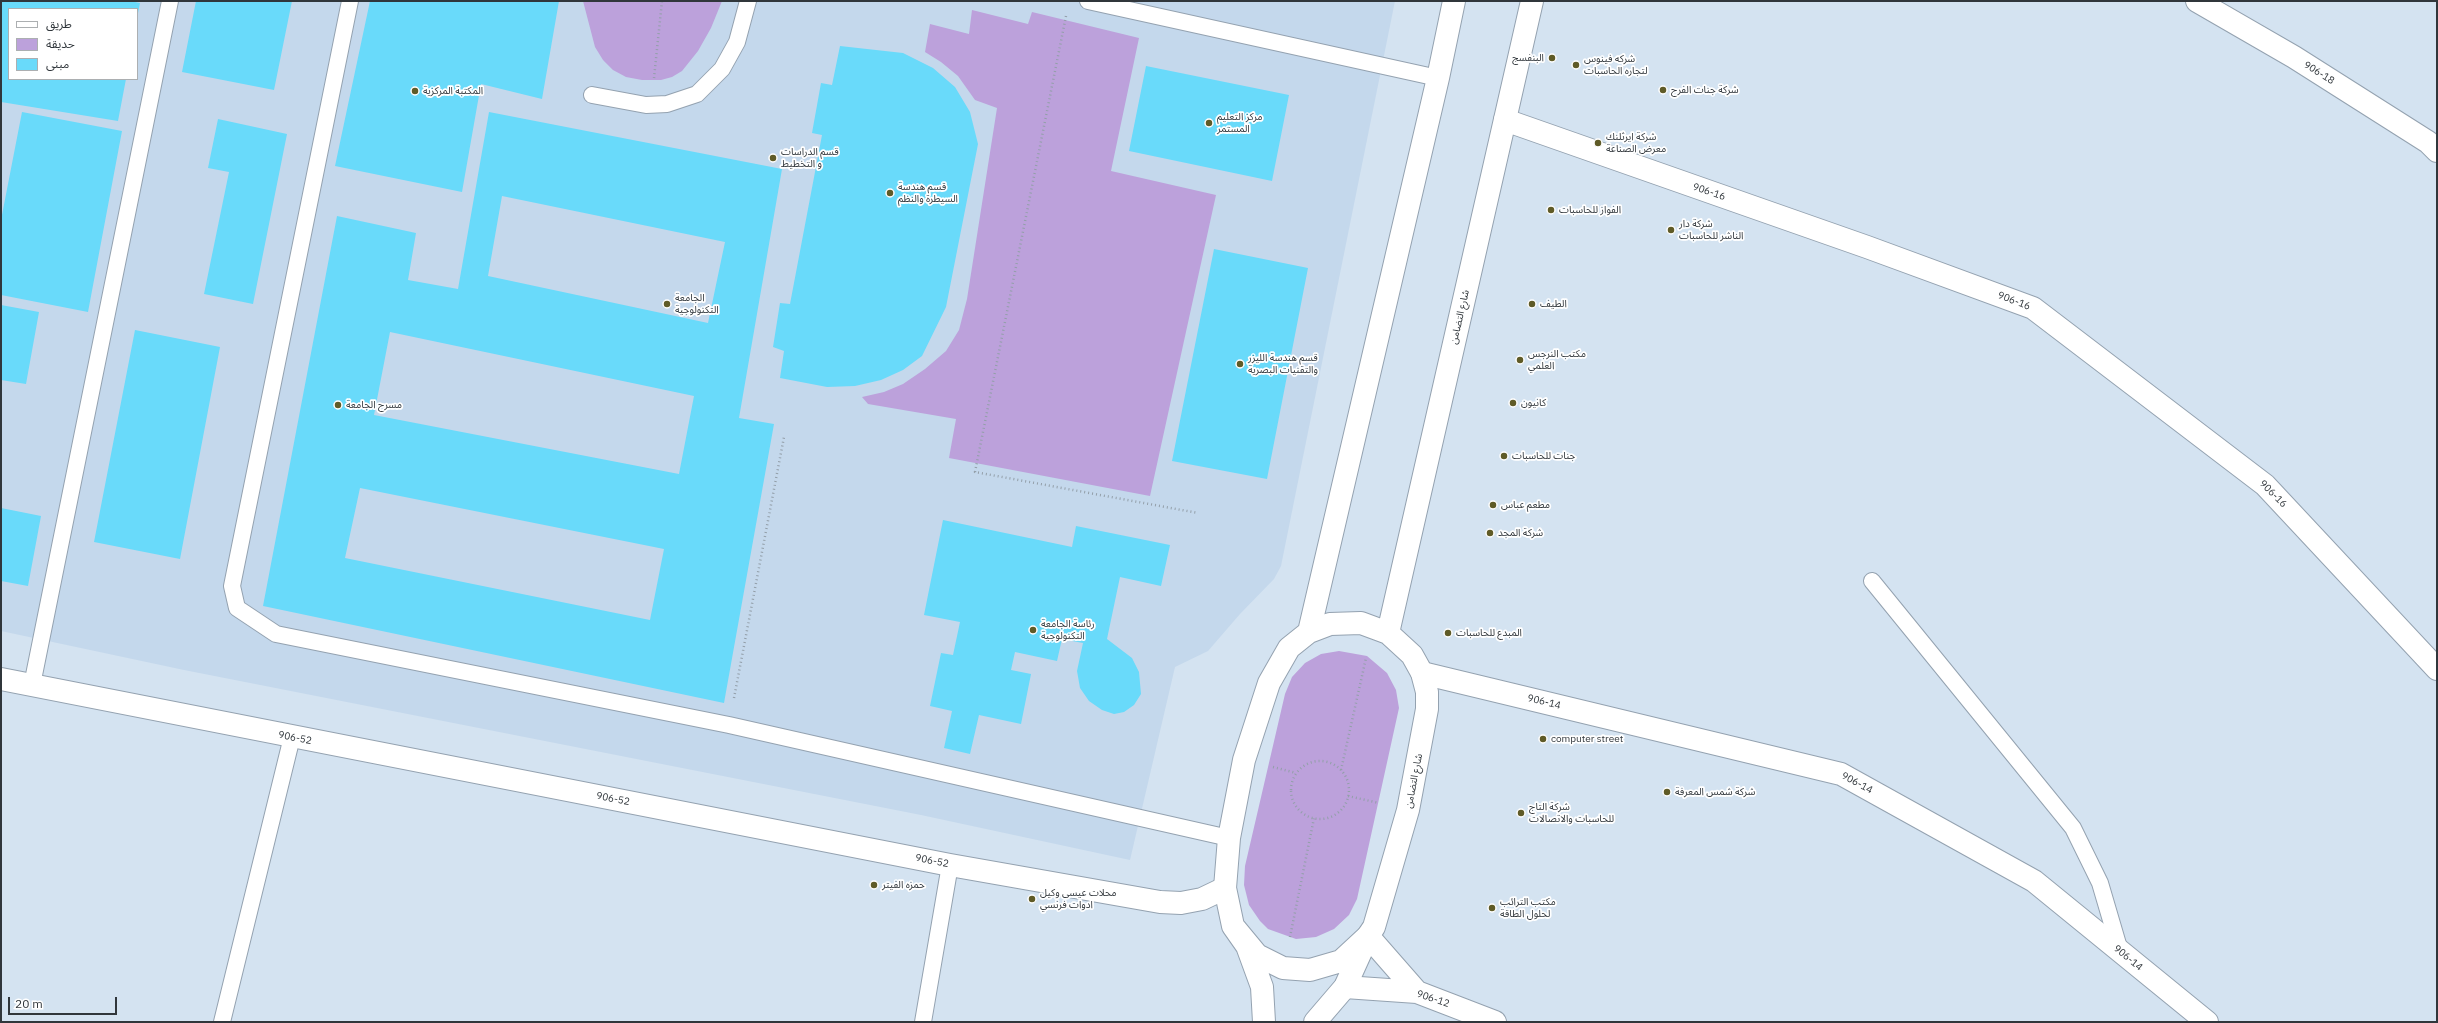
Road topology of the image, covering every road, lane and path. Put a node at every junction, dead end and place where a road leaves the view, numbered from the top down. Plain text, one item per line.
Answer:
1 (170, 1) edge
2 (350, 1) edge
3 (662, 1) edge
4 (748, 1) edge
5 (1088, 1) edge
6 (1454, 1) edge
7 (1532, 1) edge
8 (2197, 1) edge
9 (1067, 9) dead end
10 (1438, 78) junction
11 (592, 95) dead end
12 (650, 105) junction
13 (1505, 120) junction
14 (2437, 151) edge
15 (784, 437) dead end
16 (1198, 513) dead end
17 (1872, 581) dead end
18 (1381, 630) junction
19 (1309, 632) junction
20 (2437, 670) edge
21 (1422, 673) junction
22 (1, 679) edge
23 (32, 686) junction
24 (729, 725) junction
25 (292, 737) junction
26 (1341, 770) junction
27 (1314, 818) junction
28 (1229, 838) junction
29 (950, 865) junction
30 (1225, 888) junction
31 (1233, 926) junction
32 (1368, 936) junction
33 (2120, 951) junction
34 (1283, 968) junction
35 (1345, 987) junction
36 (1417, 992) junction
37 (222, 1022) edge
38 (923, 1022) edge
39 (1264, 1022) edge
40 (1315, 1022) edge
41 (1495, 1022) edge
42 (2207, 1022) edge

1 - 23 lane
2 - 24 lane
3 - 12 path
4 - 12 lane
5 - 10 lane
6 - 10 street
7 - 13 street, شارع التضامن
8 - 14 street, 906-18
9 - 16 path
10 - 19 street
11 - 12 lane
13 - 18 street, شارع التضامن
13 - 20 street, 906-16
15 - 24 path
17 - 33 lane
18 - 19 street, شارع التضامن
18 - 21 street, شارع التضامن
18 - 26 path
19 - 28 street, شارع التضامن
21 - 32 street, شارع التضامن
21 - 33 street, 906-14
22 - 23 street, 906-52
23 - 25 street, 906-52
24 - 28 lane
25 - 29 street, 906-52
25 - 37 lane
26 - 27 path
26 - 27 path
27 - 34 path
28 - 30 street, شارع التضامن
29 - 30 street, 906-52
29 - 38 lane
30 - 31 street, شارع التضامن
31 - 34 street, شارع التضامن
31 - 39 street, شارع التضامن
32 - 34 street, شارع التضامن
32 - 35 street, شارع التضامن
32 - 36 street
33 - 42 street, 906-14
35 - 36 street, 906-12
35 - 40 street, شارع التضامن
36 - 41 street, 906-12

